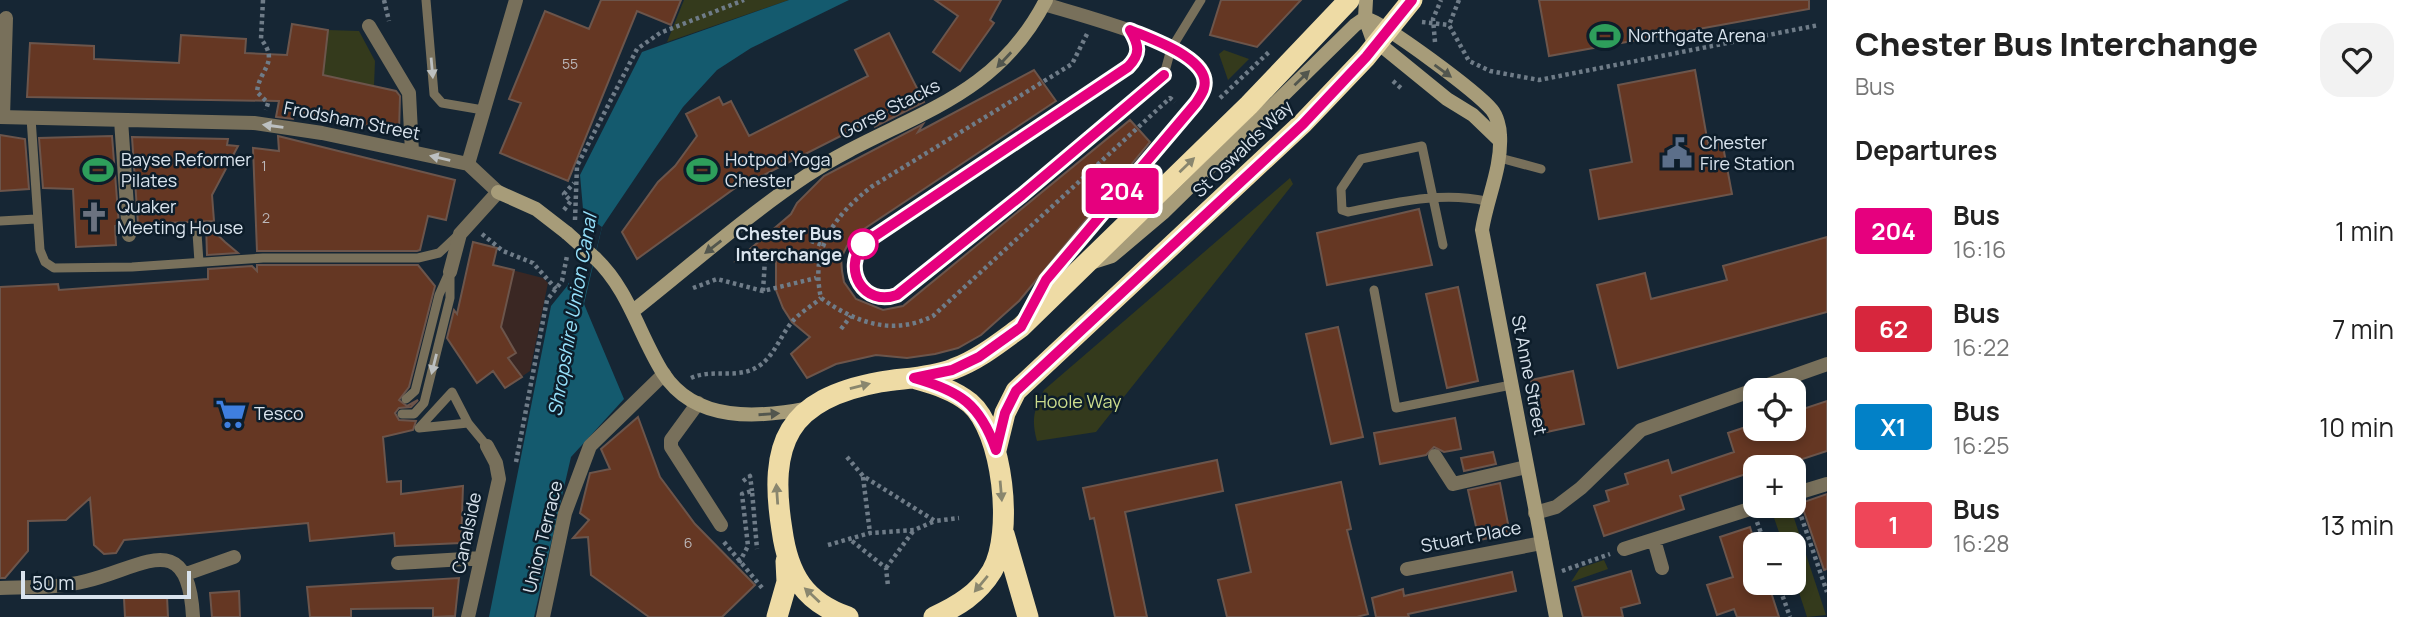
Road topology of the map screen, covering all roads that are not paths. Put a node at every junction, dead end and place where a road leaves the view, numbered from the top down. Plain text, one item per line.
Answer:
1 (426, 0) edge
2 (516, 0) edge
3 (1201, 0) edge
4 (1349, 0) edge
5 (1366, 0) edge
6 (1412, 0) edge
7 (1045, 2) edge
8 (6, 18) dead end
9 (1366, 19) junction
10 (369, 26) dead end
11 (1130, 30) junction
12 (1383, 37) junction
13 (1171, 49) junction
14 (483, 110) junction
15 (2, 117) edge
16 (31, 118) junction
17 (121, 120) junction
18 (1500, 141) junction
19 (412, 152) junction
20 (1500, 159) junction
21 (468, 164) junction
22 (1541, 169) dead end
23 (498, 192) junction
24 (1434, 198) junction
25 (1486, 201) junction
26 (36, 219) junction
27 (0, 221) edge
28 (464, 228) junction
29 (197, 233) dead end
30 (129, 235) dead end
31 (1443, 246) dead end
32 (199, 262) junction
33 (1085, 264) junction
34 (450, 272) junction
35 (1374, 290) dead end
36 (633, 311) junction
37 (1021, 327) junction
38 (1827, 364) edge
39 (664, 374) junction
40 (914, 378) junction
41 (1511, 385) junction
42 (406, 399) dead end
43 (698, 404) junction
44 (811, 407) junction
45 (402, 414) dead end
46 (468, 423) junction
47 (487, 446) joint
48 (996, 450) junction
49 (1435, 456) dead end
50 (1526, 467) junction
51 (1827, 484) edge
52 (1806, 495) edge
53 (1743, 511) edge
54 (1535, 513) junction
55 (721, 525) road end
56 (1004, 532) junction
57 (1654, 540) junction
58 (1542, 543) junction
59 (1624, 549) road end
60 (234, 557) dead end
61 (481, 558) junction
62 (786, 561) junction
63 (398, 563) dead end
64 (1662, 568) dead end
65 (1407, 569) dead end
66 (186, 574) junction
67 (0, 588) edge
68 (780, 610) edge
69 (193, 617) edge
70 (468, 617) edge
71 (543, 617) edge
72 (848, 617) edge
73 (934, 617) edge
74 (1028, 617) edge
75 (1556, 617) edge

1 -> 14 lane
2 - 14 street
3 - 13 lane
33 -> 4 highway, St Oswalds Way
5 - 9 street
6 - 12 highway, St Oswalds Way
7 - 11 street
7 -> 36 street, Gorse Stacks
8 - 15 street, Frodsham Street
9 - 12 street
33 -> 9 street
10 - 19 street
11 - 13 street
11 - 13 lane
12 - 18 street
12 -> 18 street, St Anne Street
12 - 48 highway, St Oswalds Way
13 - 37 street
14 - 21 street
15 - 16 street, Frodsham Street
16 - 17 street, Frodsham Street
16 - 26 lane
19 -> 17 street, Frodsham Street
17 - 30 street
18 - 20 street, St Anne Street
21 -> 19 street, Frodsham Street
20 - 22 lane
20 - 25 street, St Anne Street
21 - 23 street
23 - 28 street
23 - 36 street, bridge
24 - 24 lane
24 - 25 lane
24 - 31 lane
25 - 41 street, St Anne Street
26 - 27 lane
26 - 32 lane
28 - 32 lane
28 - 34 street
29 - 32 lane
33 - 37 highway, St Oswalds Way
34 - 42 lane
34 -> 45 lane
35 - 41 lane
36 - 39 street
37 - 40 highway, St Oswalds Way
38 - 54 street
39 - 43 street
39 - 71 street, Union Terrace
44 -> 40 highway, St Oswalds Way
40 - 48 highway
41 - 50 street, St Anne Street
43 -> 44 street
43 - 55 street
62 -> 44 highway
46 - 46 lane, Canalside
46 - 47 lane, Canalside
47 - 61 street, Canalside
48 -> 56 highway
49 - 50 street
50 - 54 street, St Anne Street
51 - 52 street
53 - 57 street
54 - 58 street, St Anne Street
56 -> 73 highway
56 - 74 highway
57 - 59 street
57 - 64 street
58 - 65 street, Stuart Place
58 - 75 street, St Anne Street
60 - 66 street
61 - 63 street
61 - 70 street, Canalside
62 - 68 highway
72 -> 62 highway
66 - 67 street
66 - 69 street

